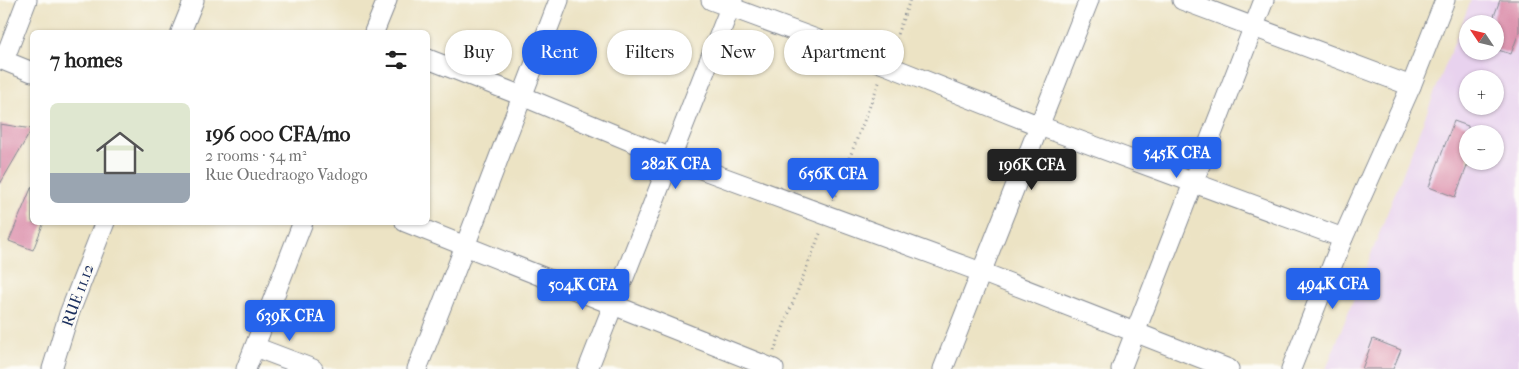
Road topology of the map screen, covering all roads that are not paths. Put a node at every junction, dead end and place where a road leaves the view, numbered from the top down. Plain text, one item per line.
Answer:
1 (27, 0) edge
2 (194, 0) edge
3 (387, 0) edge
4 (559, 0) edge
5 (711, 0) edge
6 (1089, 0) edge
7 (1182, 0) edge
8 (1264, 0) edge
9 (1444, 0) edge
10 (731, 4) edge
11 (1254, 27) junction
12 (182, 30) edge
13 (375, 30) edge
14 (2, 60) edge
15 (430, 61) edge
16 (30, 71) edge
17 (1411, 86) junction
18 (522, 96) junction
19 (1040, 126) junction
20 (671, 158) junction
21 (1193, 183) junction
22 (104, 225) edge
23 (302, 225) edge
24 (413, 225) edge
25 (1343, 238) junction
26 (466, 246) junction
27 (981, 272) junction
28 (613, 305) junction
29 (1134, 333) junction
30 (255, 347) junction
31 (771, 368) edge
32 (52, 369) edge
33 (246, 369) edge
34 (313, 369) edge
35 (416, 369) edge
36 (588, 369) edge
37 (943, 369) edge
38 (1121, 369) edge
39 (1229, 369) edge
40 (1291, 369) edge

1 - 14 street
2 - 12 street
3 - 13 street
4 - 18 street
5 - 10 street
6 - 19 street
7 - 11 street
8 - 11 street
9 - 17 street
10 - 19 street
10 - 20 street
11 - 17 street
11 - 21 street
14 - 16 street
15 - 18 street
17 - 25 street
18 - 20 street
18 - 26 street
19 - 21 street
19 - 27 street
20 - 27 street
20 - 28 street
21 - 25 street
21 - 29 street
22 - 32 street, RUE 11.12
23 - 30 street
24 - 26 street
25 - 40 street
26 - 28 street
26 - 35 street
27 - 29 street
27 - 37 street
28 - 31 street
28 - 36 street
29 - 38 street
29 - 39 street
30 - 33 street
30 - 34 street

